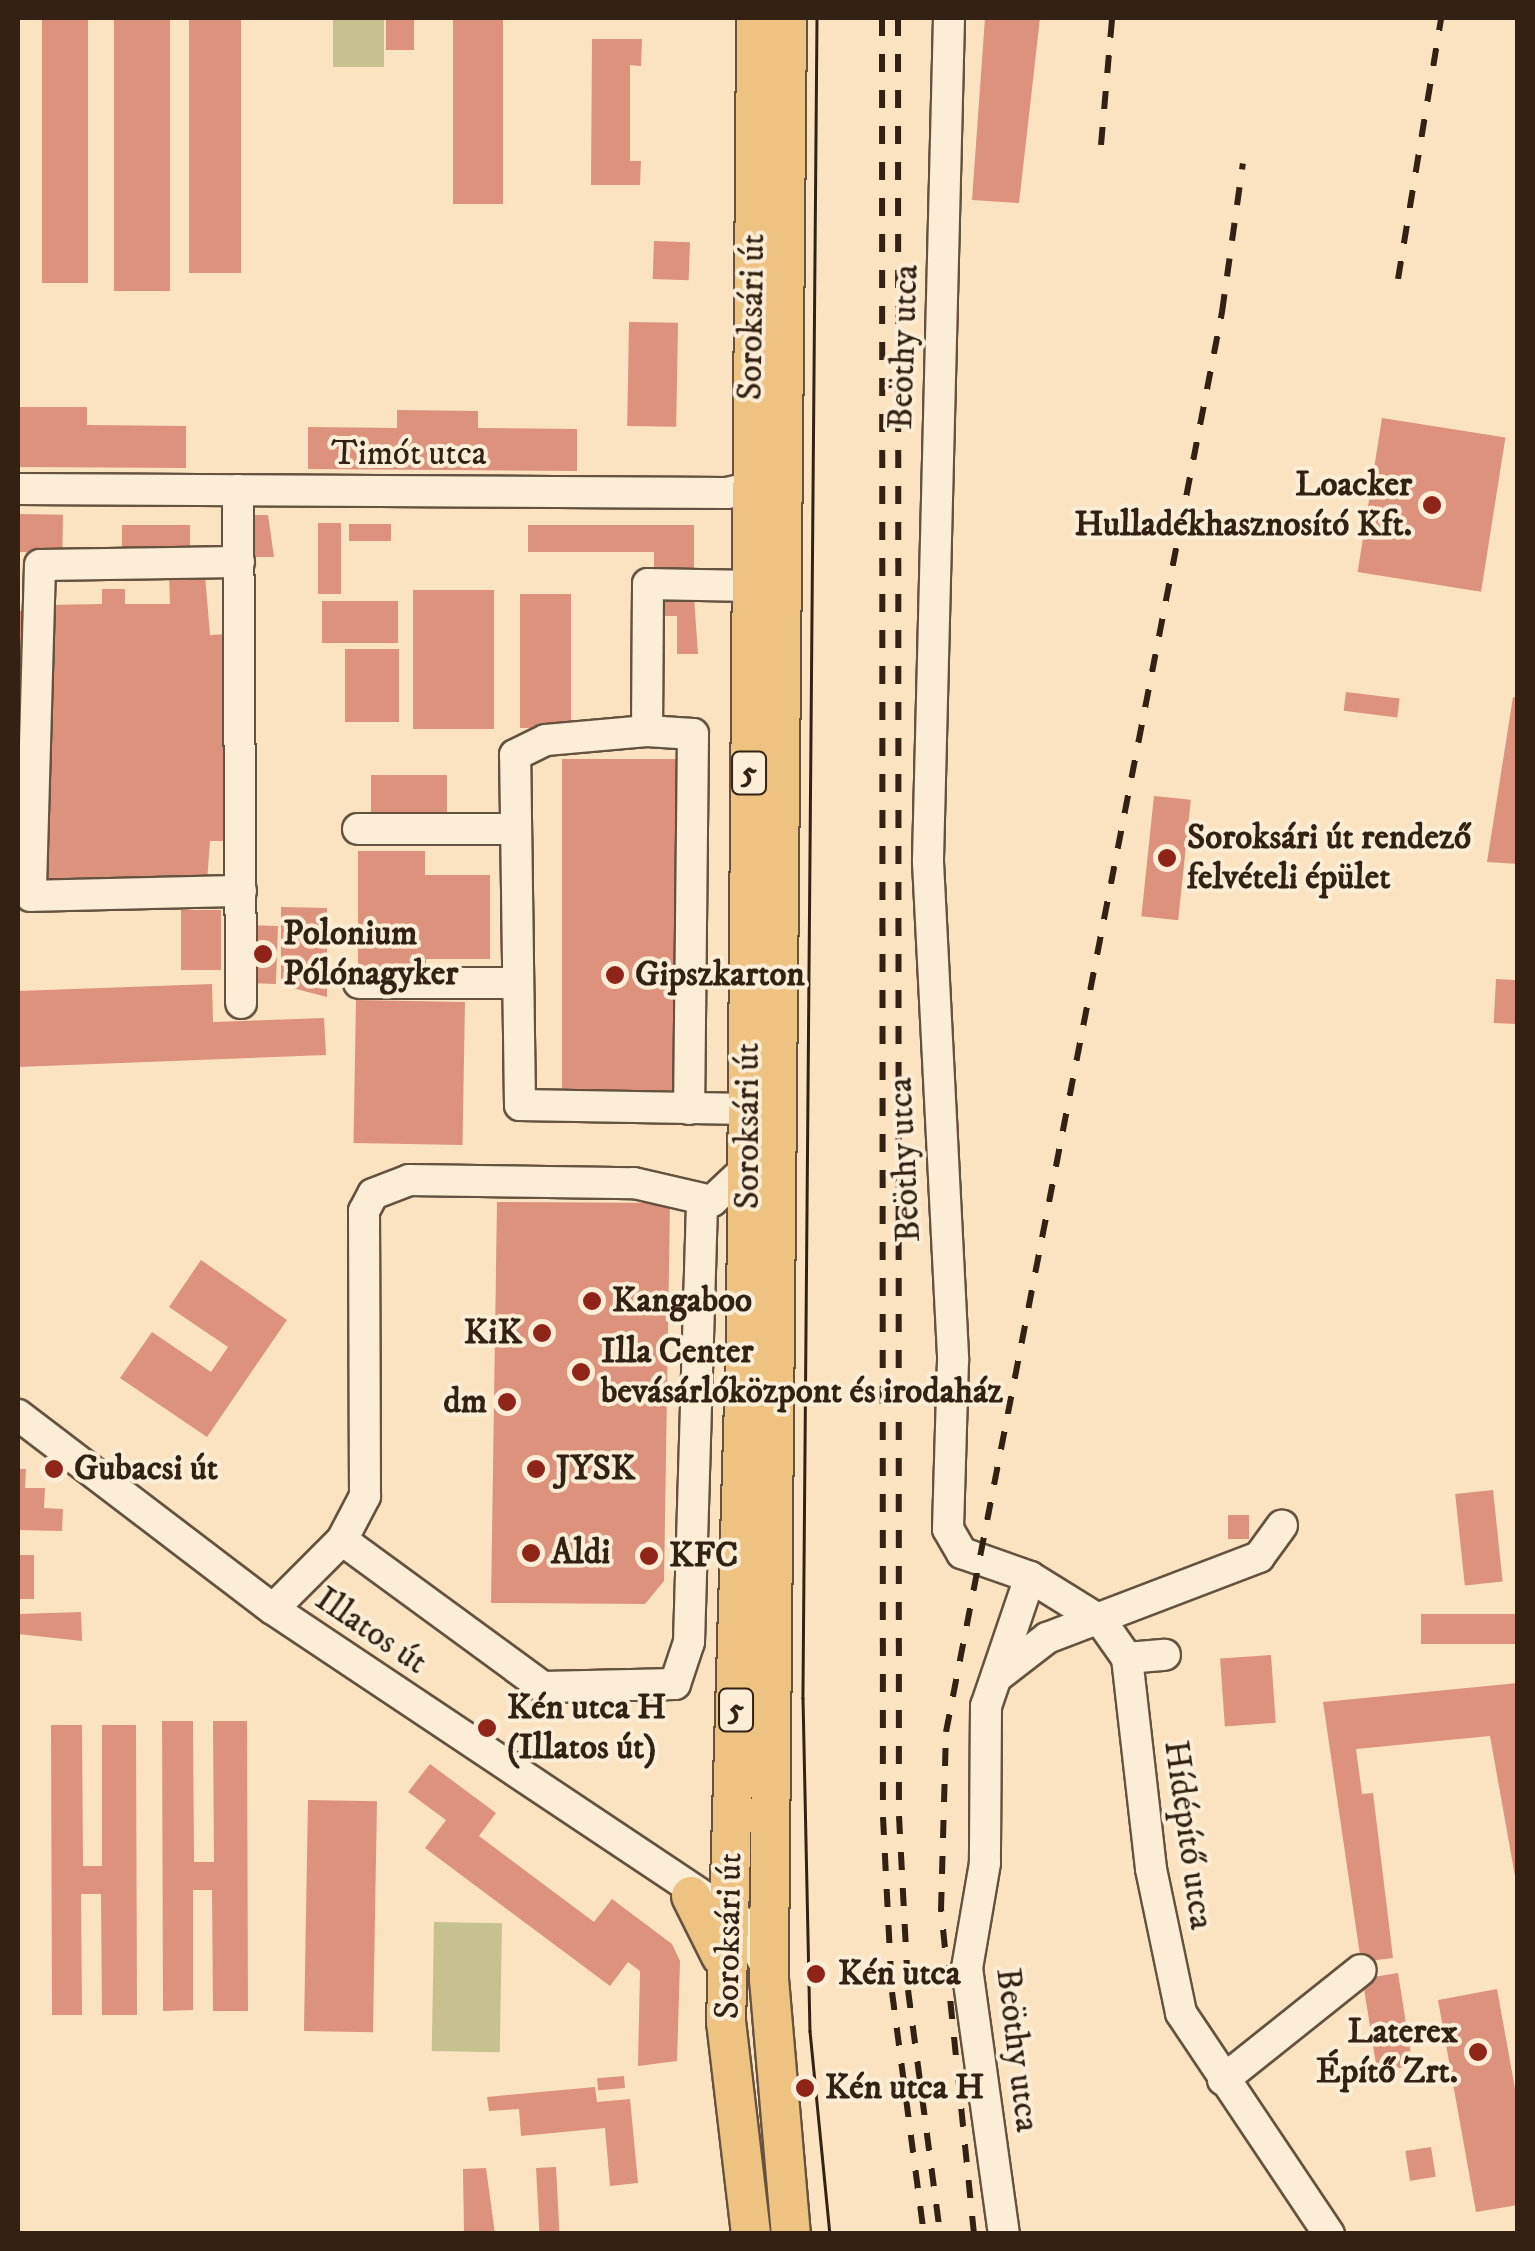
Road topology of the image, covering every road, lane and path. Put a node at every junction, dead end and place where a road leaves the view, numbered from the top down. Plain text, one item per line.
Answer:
1 (756, 18) edge
2 (787, 18) edge
3 (949, 18) edge
4 (786, 462) junction
5 (18, 489) edge
6 (238, 490) junction
7 (750, 492) junction
8 (239, 562) junction
9 (750, 586) junction
10 (647, 731) junction
11 (358, 829) dead end
12 (516, 829) junction
13 (241, 891) junction
14 (359, 983) dead end
15 (518, 983) junction
16 (241, 1003) dead end
17 (689, 1108) junction
18 (748, 1109) junction
19 (747, 1168) junction
20 (702, 1201) junction
21 (18, 1415) edge
22 (1282, 1524) dead end
23 (342, 1540) junction
24 (1030, 1577) junction
25 (273, 1609) junction
26 (1101, 1620) junction
27 (1165, 1655) dead end
28 (1127, 1658) junction
29 (993, 1682) junction
30 (770, 1870) junction
31 (715, 1900) junction
32 (1361, 1970) dead end
33 (769, 1980) junction
34 (1223, 2080) junction
35 (751, 2234) edge
36 (791, 2234) edge
37 (1004, 2234) edge
38 (1329, 2234) edge

1 - 7 main road, Soroksári út / 5
2 - 4 main road, Soroksári út / 5
3 - 24 street, Beöthy utca
4 - 7 street
4 - 30 main road, Soroksári út / 5
5 - 6 street, Timót utca
6 - 7 street, Timót utca
6 - 8 street
7 - 9 main road, Soroksári út / 5
8 - 13 street
8 - 13 street
9 - 10 street
9 - 18 main road, Soroksári út / 5
10 - 12 street
10 - 17 street
11 - 12 street
12 - 15 street
13 - 16 street
14 - 15 street
15 - 17 street
17 - 18 street
18 - 19 main road, Soroksári út / 5
19 - 20 street
19 - 31 main road, Soroksári út / 5
20 - 23 street
20 - 23 street
21 - 25 street, Illatos út
22 - 26 street
23 - 25 street
24 - 26 street
24 - 29 street, Beöthy utca
25 - 31 street, Illatos út
26 - 28 street, Hídépítő utca
26 - 29 street
27 - 28 street
28 - 34 street, Hídépítő utca
29 - 37 street, Beöthy utca
30 - 31 street
30 - 33 main road, Soroksári út / 5
31 - 33 street, Illatos út
31 - 35 main road, Soroksári út
32 - 34 street
33 - 36 main road, Soroksári út / 5
34 - 38 street, Hídépítő utca

